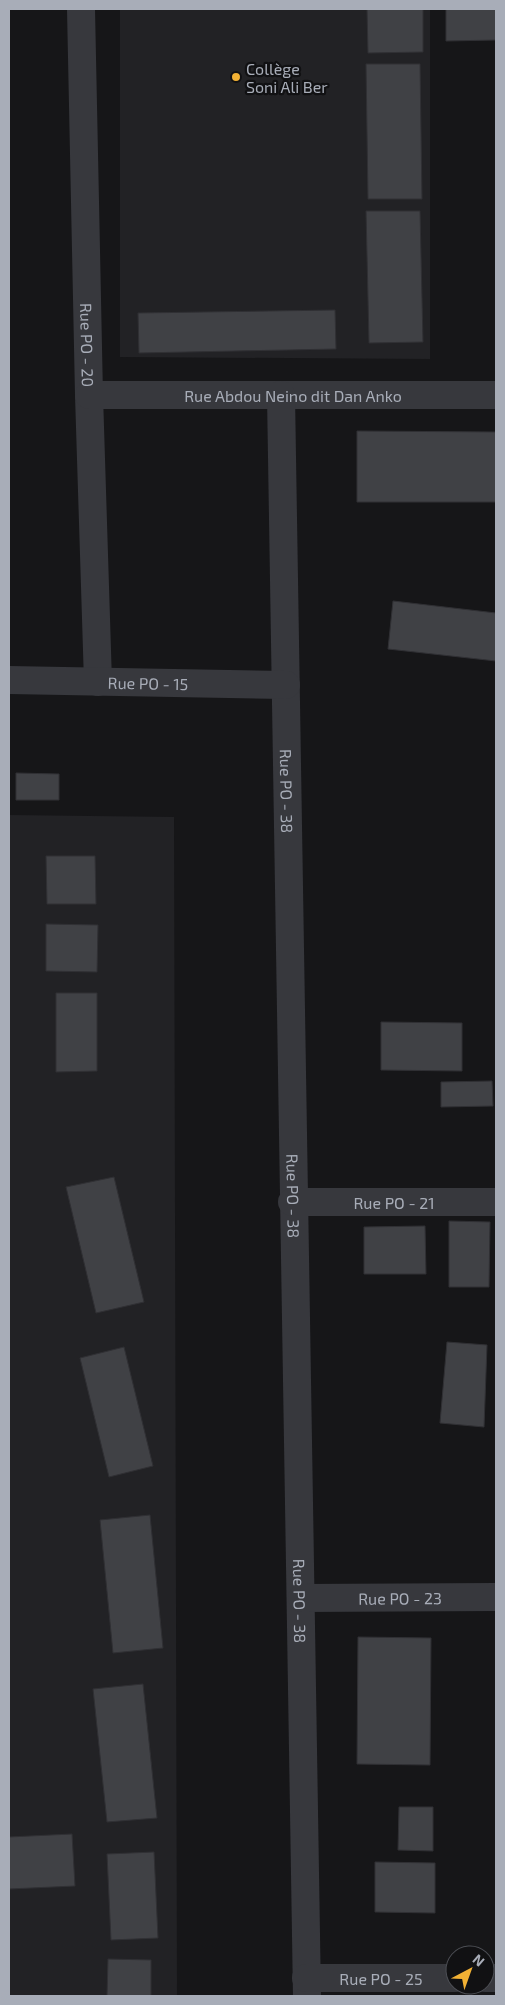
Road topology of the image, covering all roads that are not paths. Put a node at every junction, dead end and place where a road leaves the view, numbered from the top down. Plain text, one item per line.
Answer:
1 (81, 9) edge
2 (89, 395) junction
3 (281, 395) junction
4 (496, 395) edge
5 (9, 680) edge
6 (98, 682) junction
7 (286, 685) junction
8 (292, 1202) junction
9 (496, 1202) edge
10 (496, 1597) edge
11 (302, 1598) junction
12 (445, 1979) edge
13 (306, 1987) edge

1 - 2 street, Rue PO - 20
2 - 3 street, Rue Abdou Neino dit Dan Anko
2 - 6 street, Rue PO - 20
3 - 4 street, Rue Abdou Neino dit Dan Anko
3 - 7 street, Rue PO - 38
5 - 6 street, Rue PO - 15
6 - 7 street, Rue PO - 15
7 - 8 street, Rue PO - 38
8 - 9 street, Rue PO - 21
8 - 11 street, Rue PO - 38
10 - 11 street, Rue PO - 23
11 - 13 street, Rue PO - 38
12 - 13 street, Rue PO - 25

